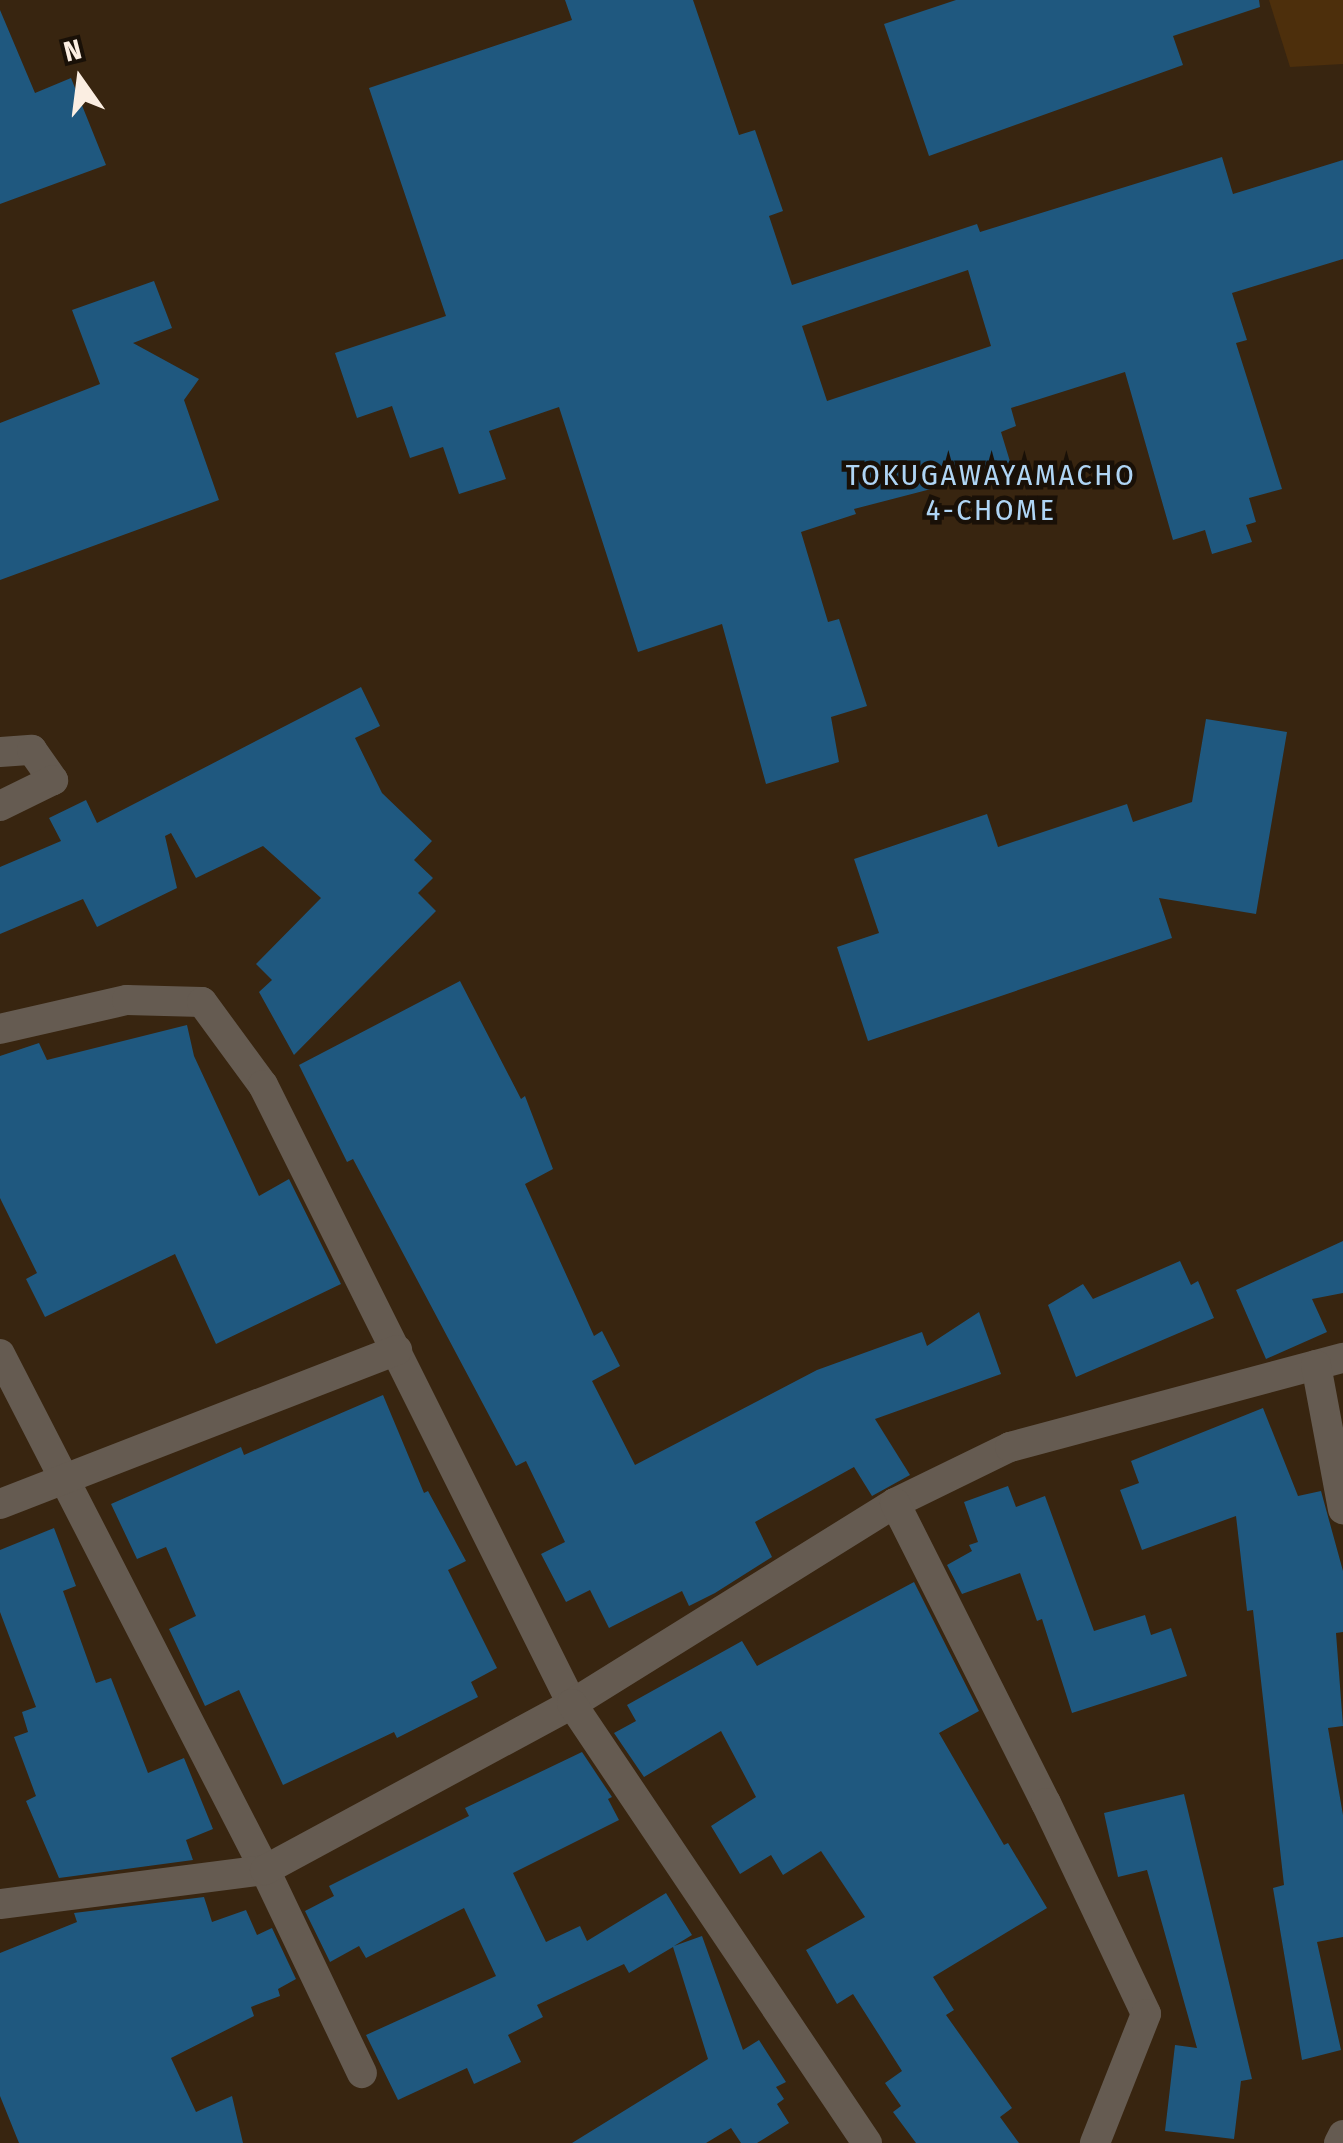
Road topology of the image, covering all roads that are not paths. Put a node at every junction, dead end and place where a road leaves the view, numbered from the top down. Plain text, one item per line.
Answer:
1 (0, 752) edge
2 (0, 806) edge
3 (0, 1029) edge
4 (397, 1350) junction
5 (0, 1354) edge
6 (1329, 1362) edge
7 (63, 1480) junction
8 (894, 1502) junction
9 (0, 1504) edge
10 (1343, 1508) edge
11 (572, 1704) junction
12 (265, 1870) junction
13 (0, 1904) edge
14 (362, 2073) dead end
15 (1343, 2136) edge
16 (867, 2143) edge
17 (1094, 2143) edge
18 (1340, 2143) edge

1 - 2 street
3 - 4 street
4 - 7 street
4 - 11 street
5 - 7 street
6 - 8 street
6 - 10 street
7 - 9 street
7 - 12 street
8 - 11 street
8 - 17 street
11 - 12 street
11 - 16 street
12 - 13 street
12 - 14 street
15 - 18 street

